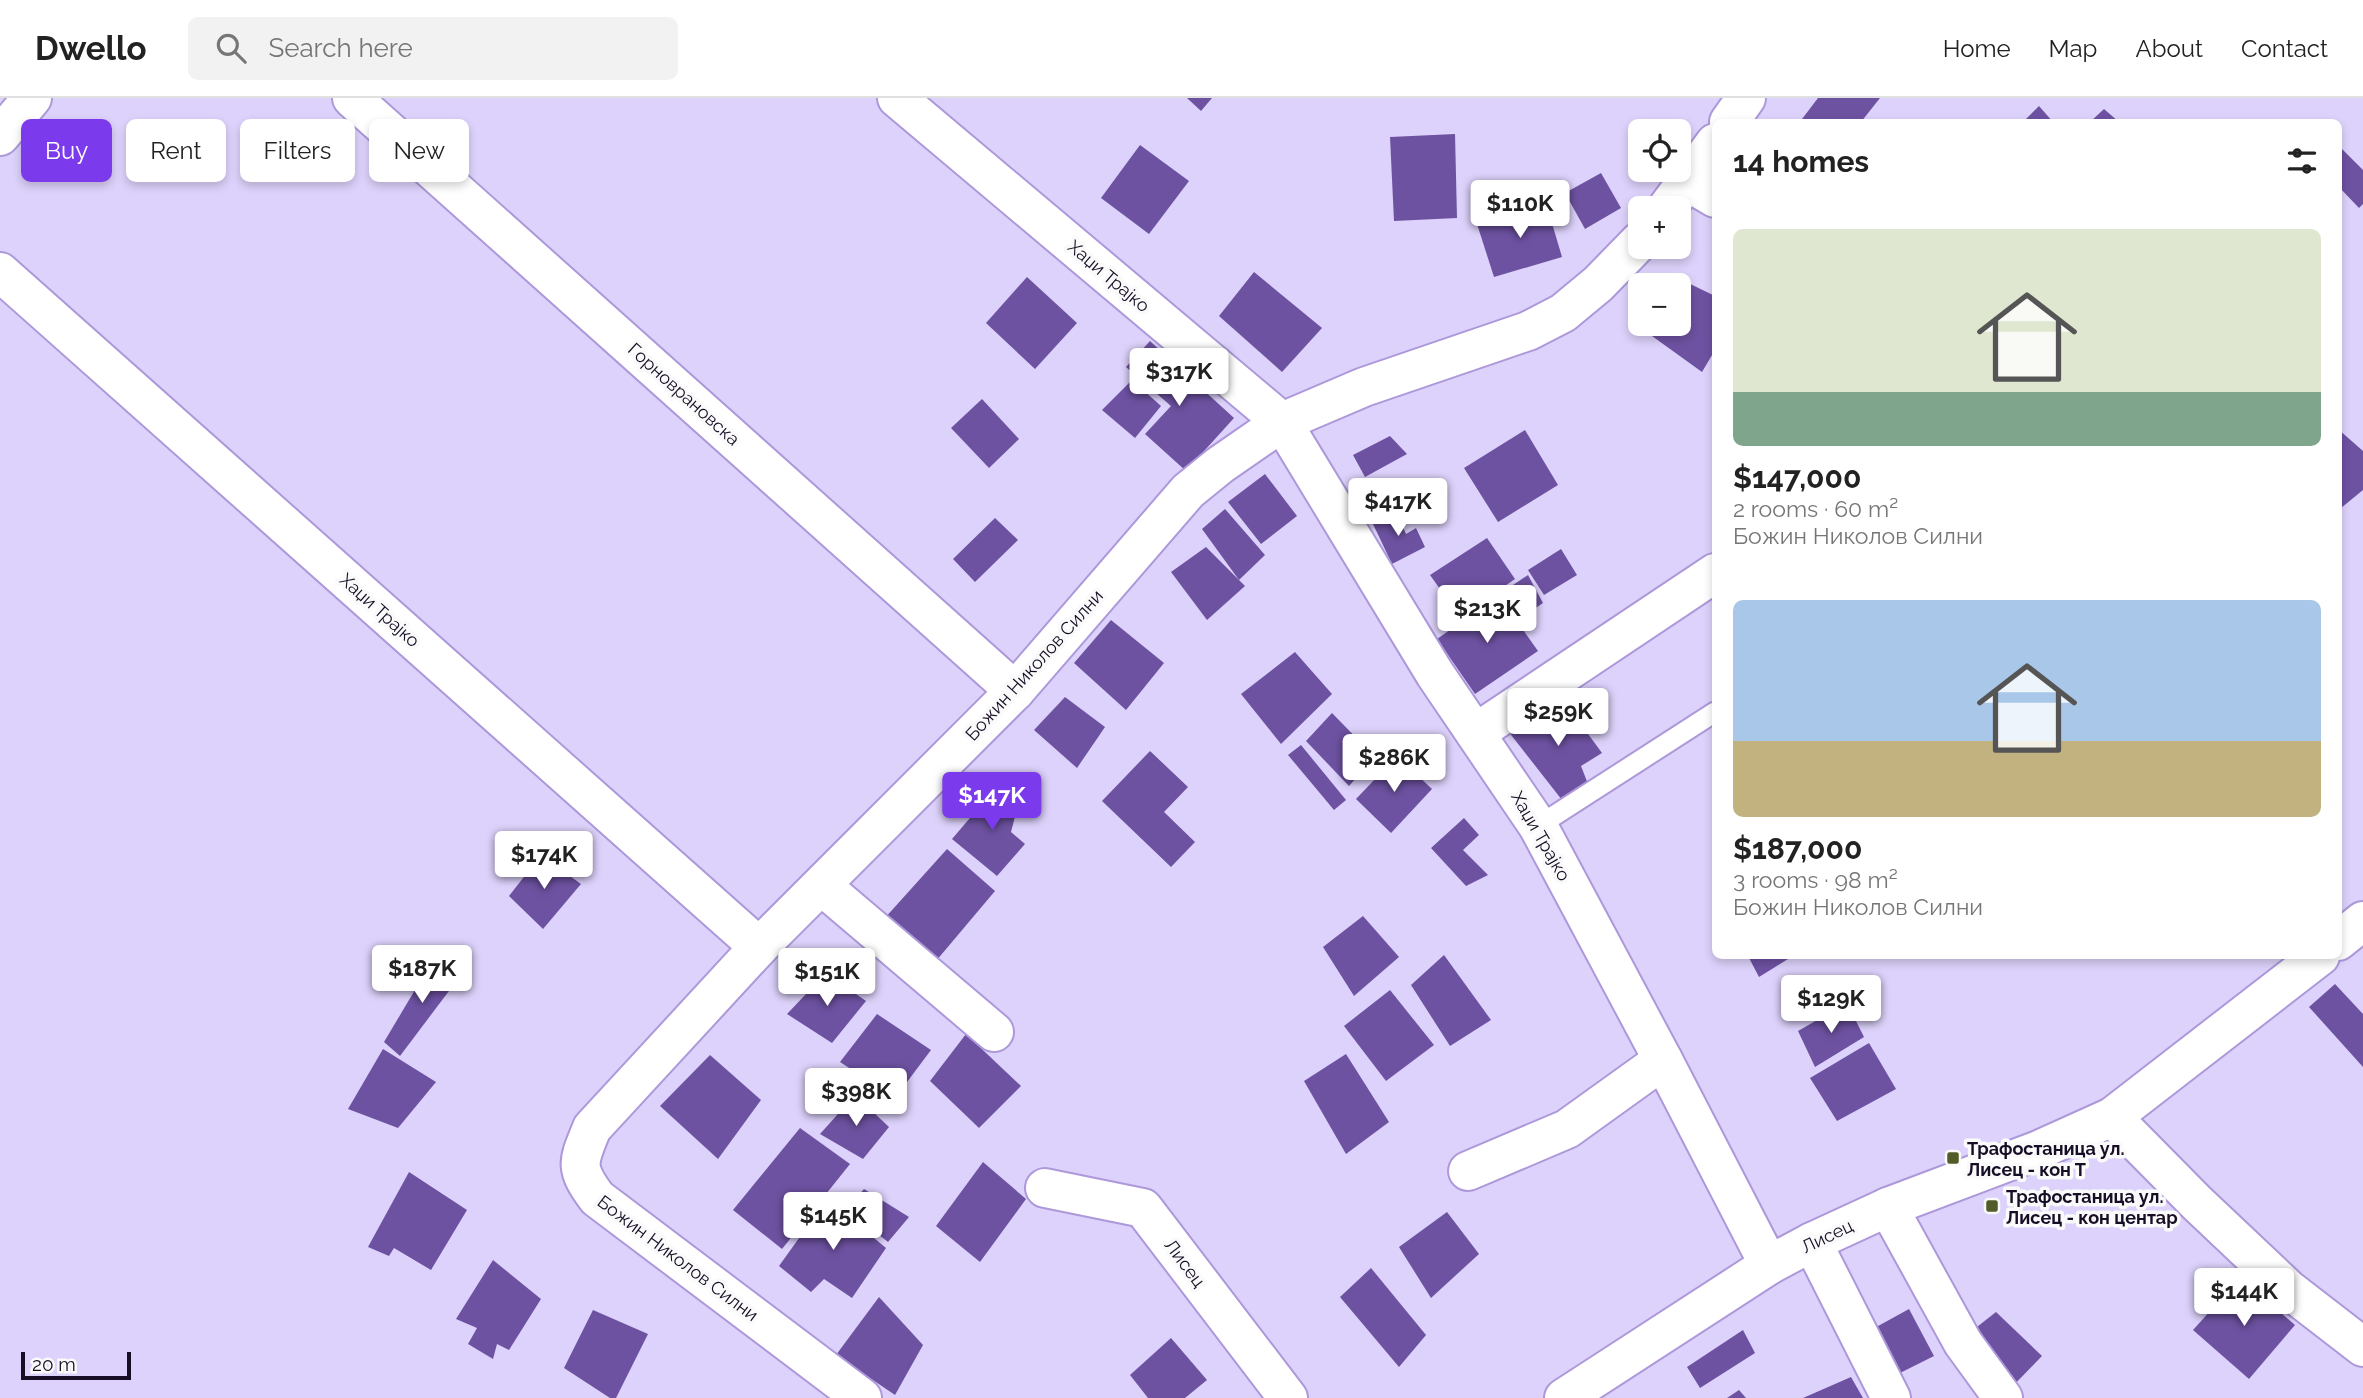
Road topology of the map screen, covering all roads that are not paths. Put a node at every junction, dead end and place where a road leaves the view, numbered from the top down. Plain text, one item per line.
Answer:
1 (32, 98) edge
2 (352, 98) edge
3 (897, 98) edge
4 (1746, 98) edge
5 (1731, 119) edge
6 (0, 136) edge
7 (1712, 149) edge
8 (1690, 196) edge
9 (1628, 253) edge
10 (0, 272) edge
11 (1282, 422) junction
12 (1712, 575) edge
13 (1015, 691) junction
14 (1712, 714) edge
15 (1477, 732) junction
16 (1538, 827) junction
17 (822, 886) junction
18 (2363, 921) edge
19 (2342, 938) edge
20 (760, 947) junction
21 (2316, 959) edge
22 (994, 1032) dead end
23 (1663, 1060) junction
24 (2112, 1117) junction
25 (1468, 1171) dead end
26 (1045, 1188) dead end
27 (1888, 1207) junction
28 (1812, 1242) junction
29 (1769, 1265) junction
30 (2363, 1347) edge
31 (862, 1398) edge
32 (1288, 1398) edge
33 (1564, 1398) edge
34 (1891, 1398) edge
35 (2003, 1398) edge

1 - 6 street
2 - 13 street, Горноврановска
3 - 11 street, Хаџи Трајко
4 - 5 street
7 - 8 street
9 - 11 street, Божин Николов Силни
10 - 20 street, Хаџи Трајко
11 - 13 street, Божин Николов Силни
11 - 15 street, Хаџи Трајко
12 - 15 street
13 - 17 street, Божин Николов Силни
14 - 16 lane
15 - 16 street, Хаџи Трајко
16 - 23 street, Хаџи Трајко
17 - 20 street, Божин Николов Силни
17 - 22 street
18 - 19 street
20 - 31 street, Божин Николов Силни
21 - 24 street, Лисец
23 - 25 street
23 - 29 street, Хаџи Трајко
24 - 27 street, Лисец
24 - 30 street
26 - 32 street, Лисец
27 - 28 street, Лисец
27 - 35 street
28 - 29 street, Лисец
28 - 34 street
29 - 33 street, Лисец

